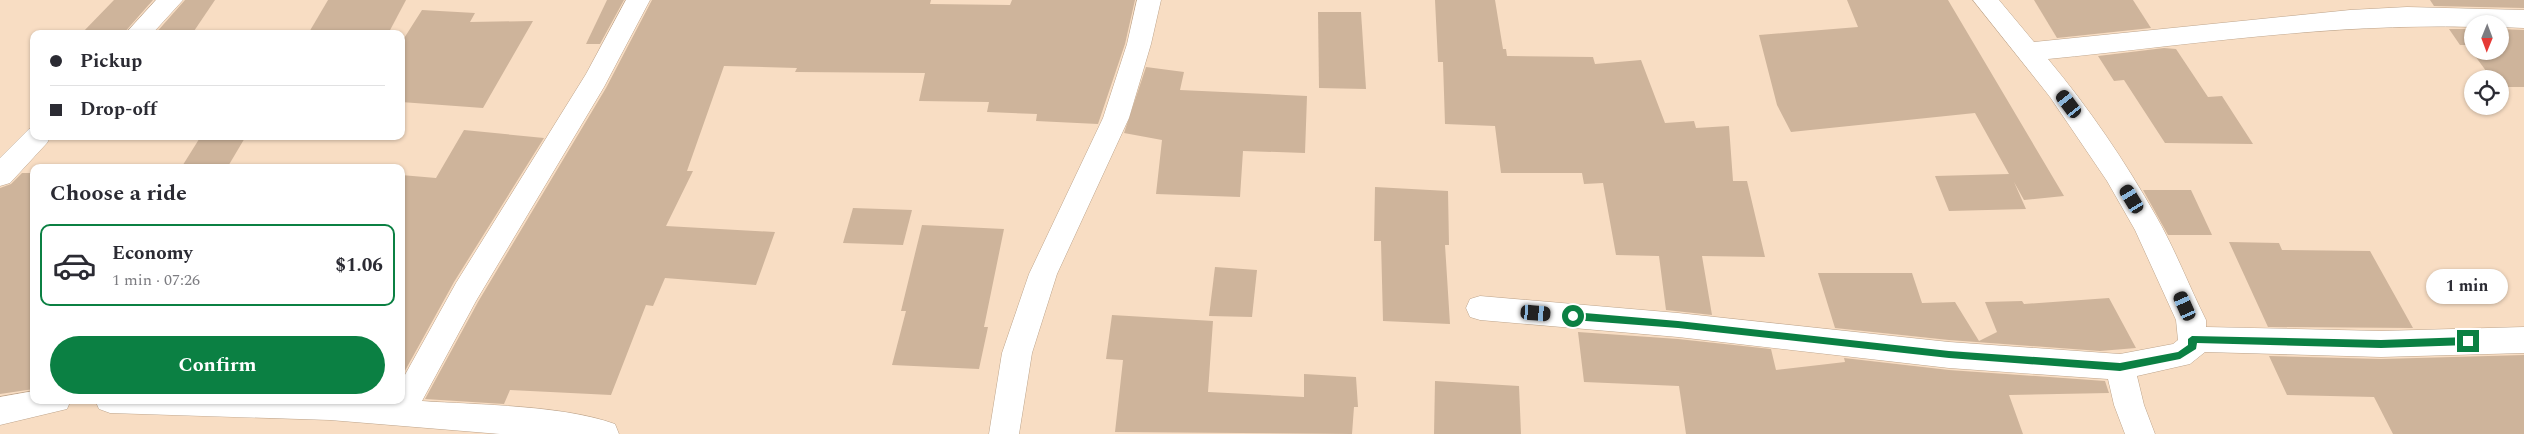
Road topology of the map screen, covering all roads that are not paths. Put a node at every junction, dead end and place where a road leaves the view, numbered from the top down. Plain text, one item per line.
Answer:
1 (171, 0) edge
2 (638, 0) edge
3 (1149, 0) edge
4 (1985, 0) edge
5 (2524, 20) edge
6 (141, 30) edge
7 (2029, 52) junction
8 (34, 140) edge
9 (0, 175) edge
10 (1480, 308) dead end
11 (2192, 339) junction
12 (2524, 340) edge
13 (2120, 367) junction
14 (36, 404) edge
15 (236, 404) edge
16 (405, 404) edge
17 (405, 404) edge
18 (0, 411) edge
19 (400, 413) junction
20 (604, 434) edge
21 (1004, 434) edge
22 (2140, 434) edge

1 - 6 street
2 - 17 street
3 - 21 street
4 - 7 street
5 - 7 street
7 - 11 street
8 - 9 street
10 - 13 street
11 - 12 street
11 - 13 street
13 - 22 street
14 - 18 street
15 - 19 street
16 - 19 street
19 - 20 street

